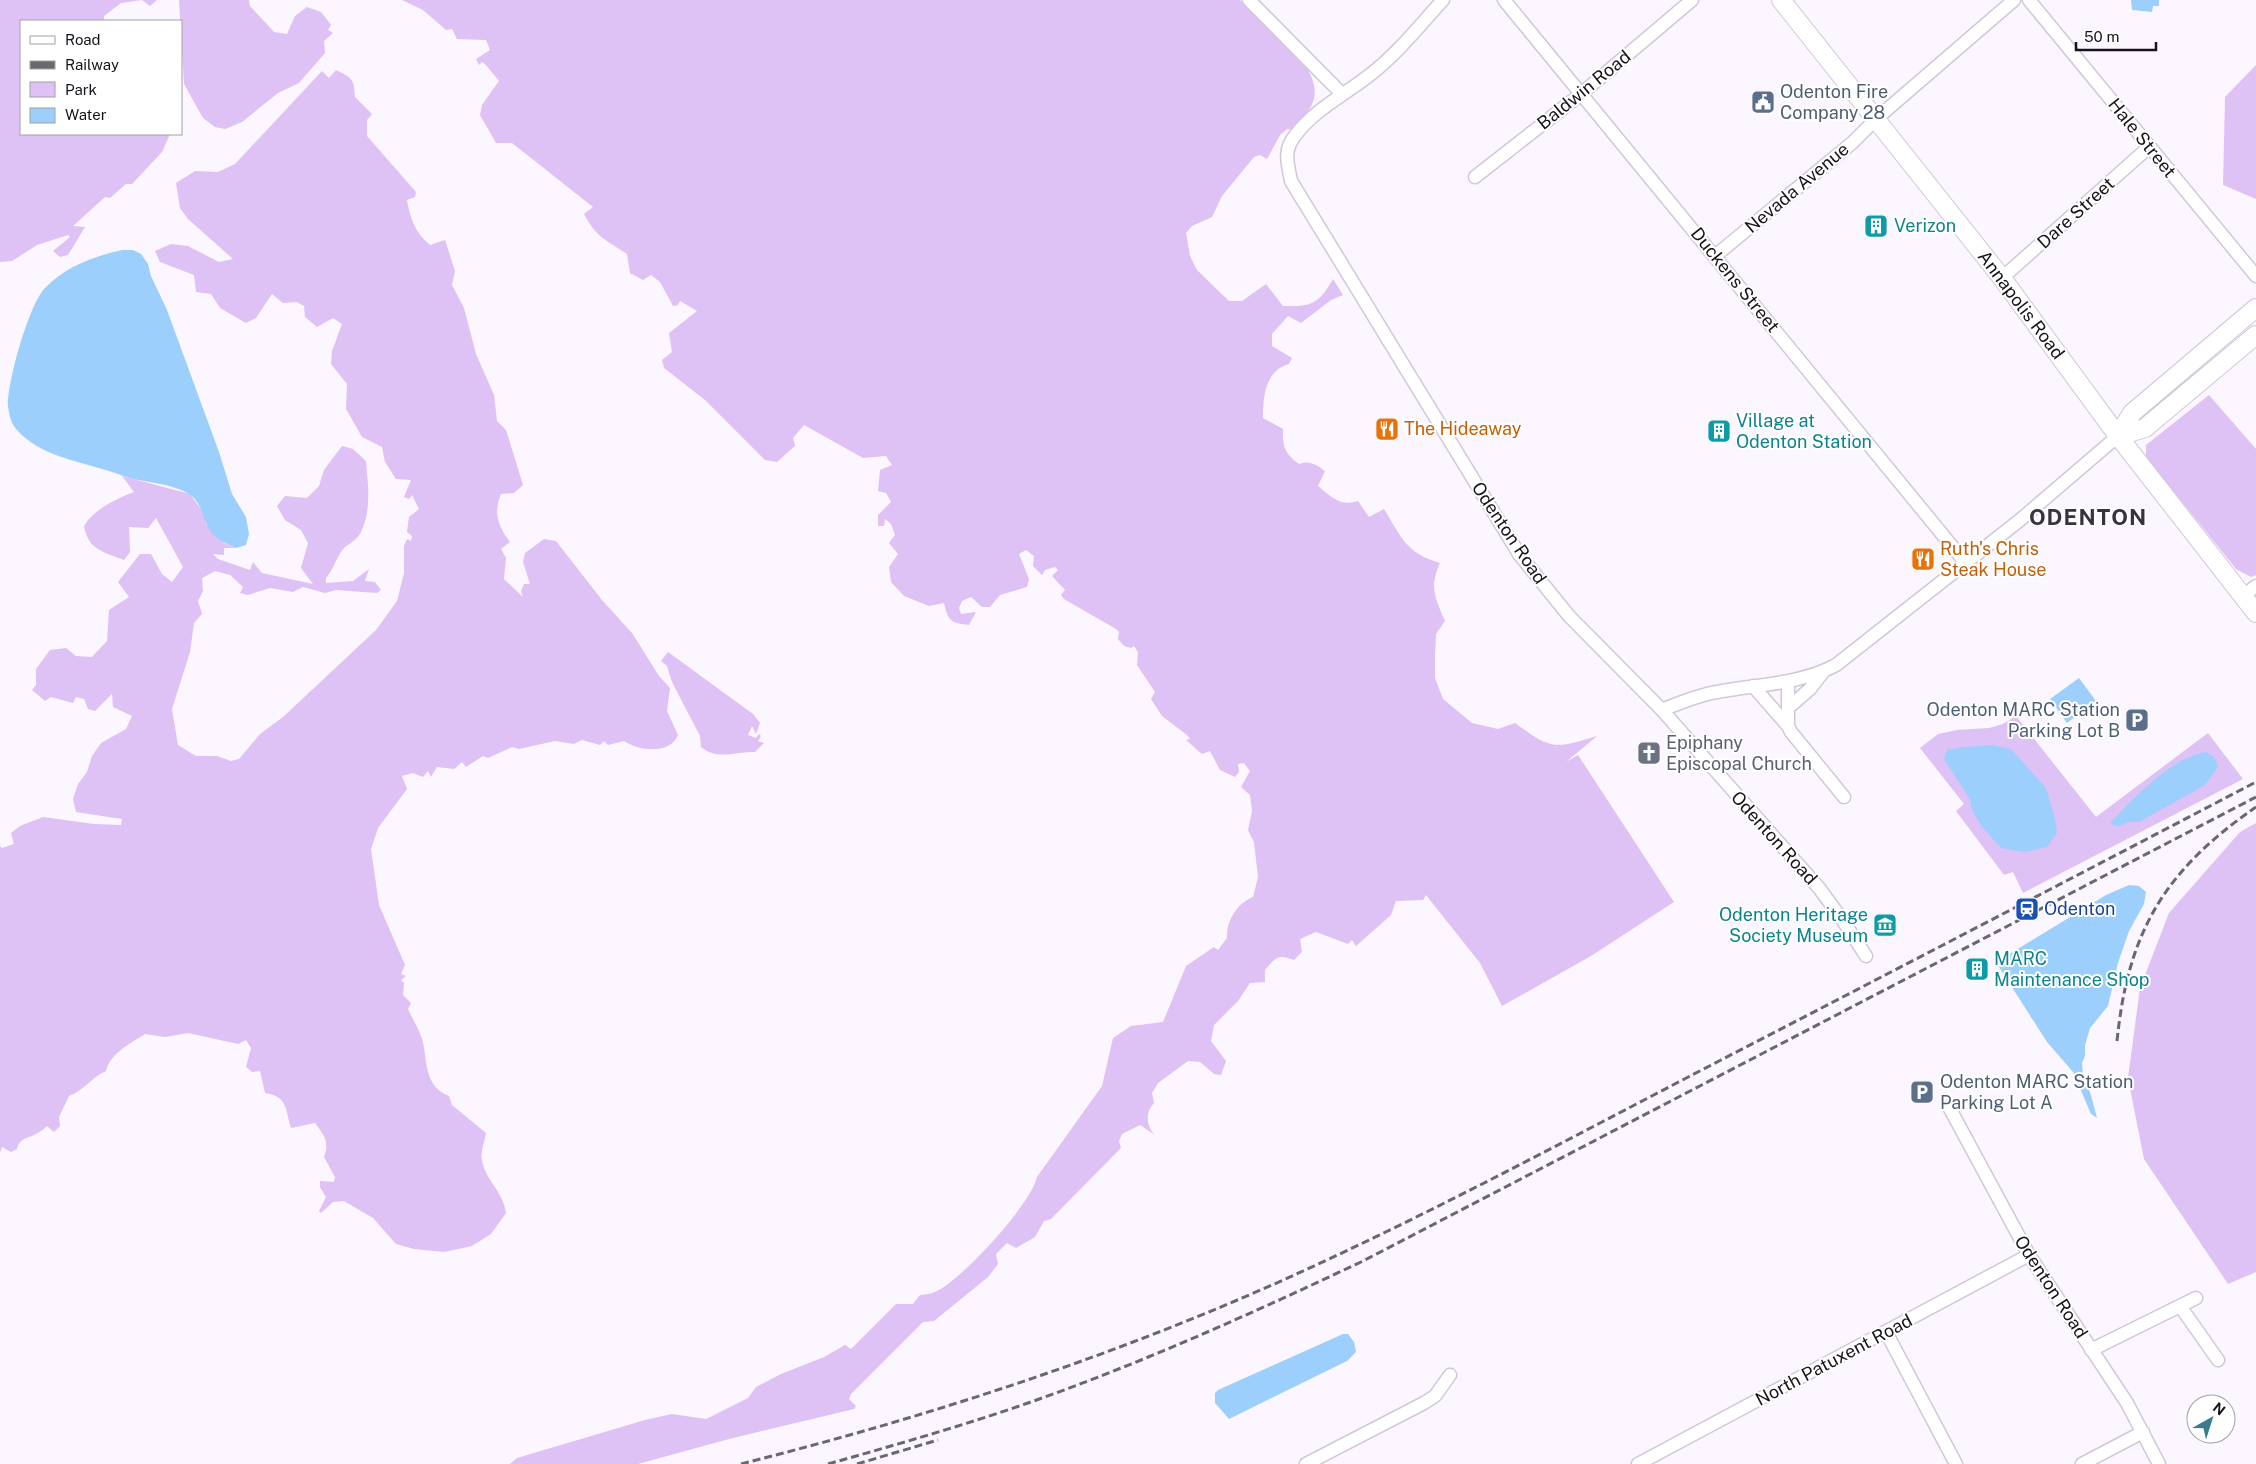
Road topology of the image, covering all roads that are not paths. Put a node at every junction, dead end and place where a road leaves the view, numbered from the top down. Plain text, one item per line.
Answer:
1 (1249, 0) edge
2 (1443, 0) edge
3 (1504, 0) edge
4 (1692, 0) edge
5 (1781, 0) edge
6 (2014, 0) edge
7 (2029, 0) edge
8 (1342, 94) junction
9 (1581, 94) junction
10 (1876, 119) junction
11 (2149, 147) junction
12 (1475, 178) dead end
13 (1715, 256) junction
14 (2256, 276) edge
15 (2002, 278) junction
16 (2256, 308) edge
17 (2256, 335) edge
18 (2118, 436) junction
19 (1965, 562) junction
20 (2249, 591) edge
21 (2256, 613) edge
22 (1823, 672) junction
23 (1788, 682) junction
24 (1753, 686) junction
25 (1788, 708) junction
26 (1662, 710) junction
27 (1788, 726) junction
28 (1844, 797) dead end
29 (1866, 956) dead end
30 (1949, 1107) dead end
31 (2029, 1255) junction
32 (2196, 1298) dead end
33 (2180, 1306) junction
34 (1886, 1332) junction
35 (2091, 1350) junction
36 (2218, 1360) dead end
37 (1450, 1375) dead end
38 (2143, 1432) junction
39 (1306, 1464) edge
40 (1638, 1464) edge
41 (1956, 1464) edge
42 (2082, 1464) edge
43 (2159, 1464) edge

1 - 8 street
2 - 8 street, Odenton Road
3 - 9 street, Duckens Street
4 - 9 street, Baldwin Road
5 - 10 main road, Annapolis Road
6 - 10 street, Nevada Avenue
7 - 11 street, Hale Street
8 - 26 street, Odenton Road
9 - 12 street, Baldwin Road
9 - 13 street, Duckens Street
10 - 13 street, Nevada Avenue
10 - 15 main road, Annapolis Road
11 - 14 street, Hale Street
11 - 15 street, Dare Street
13 - 19 street, Duckens Street
15 - 18 main road, Annapolis Road
16 - 18 main road
17 - 18 main road
18 - 19 street
18 - 20 main road, Annapolis Road
19 - 22 street
20 - 21 main road, Annapolis Road
22 - 23 street
22 - 25 street
23 - 24 street
23 - 25 street
24 - 26 street
24 - 27 street
25 - 27 street
26 - 29 street, Odenton Road
27 - 28 street
30 - 31 street, Odenton Road
31 - 34 street, North Patuxent Road
31 - 35 street, Odenton Road
32 - 33 street
33 - 35 street
33 - 36 street
34 - 40 street, North Patuxent Road
34 - 41 street
35 - 38 street, Odenton Road
37 - 39 street
38 - 42 street
38 - 43 street, Odenton Road

